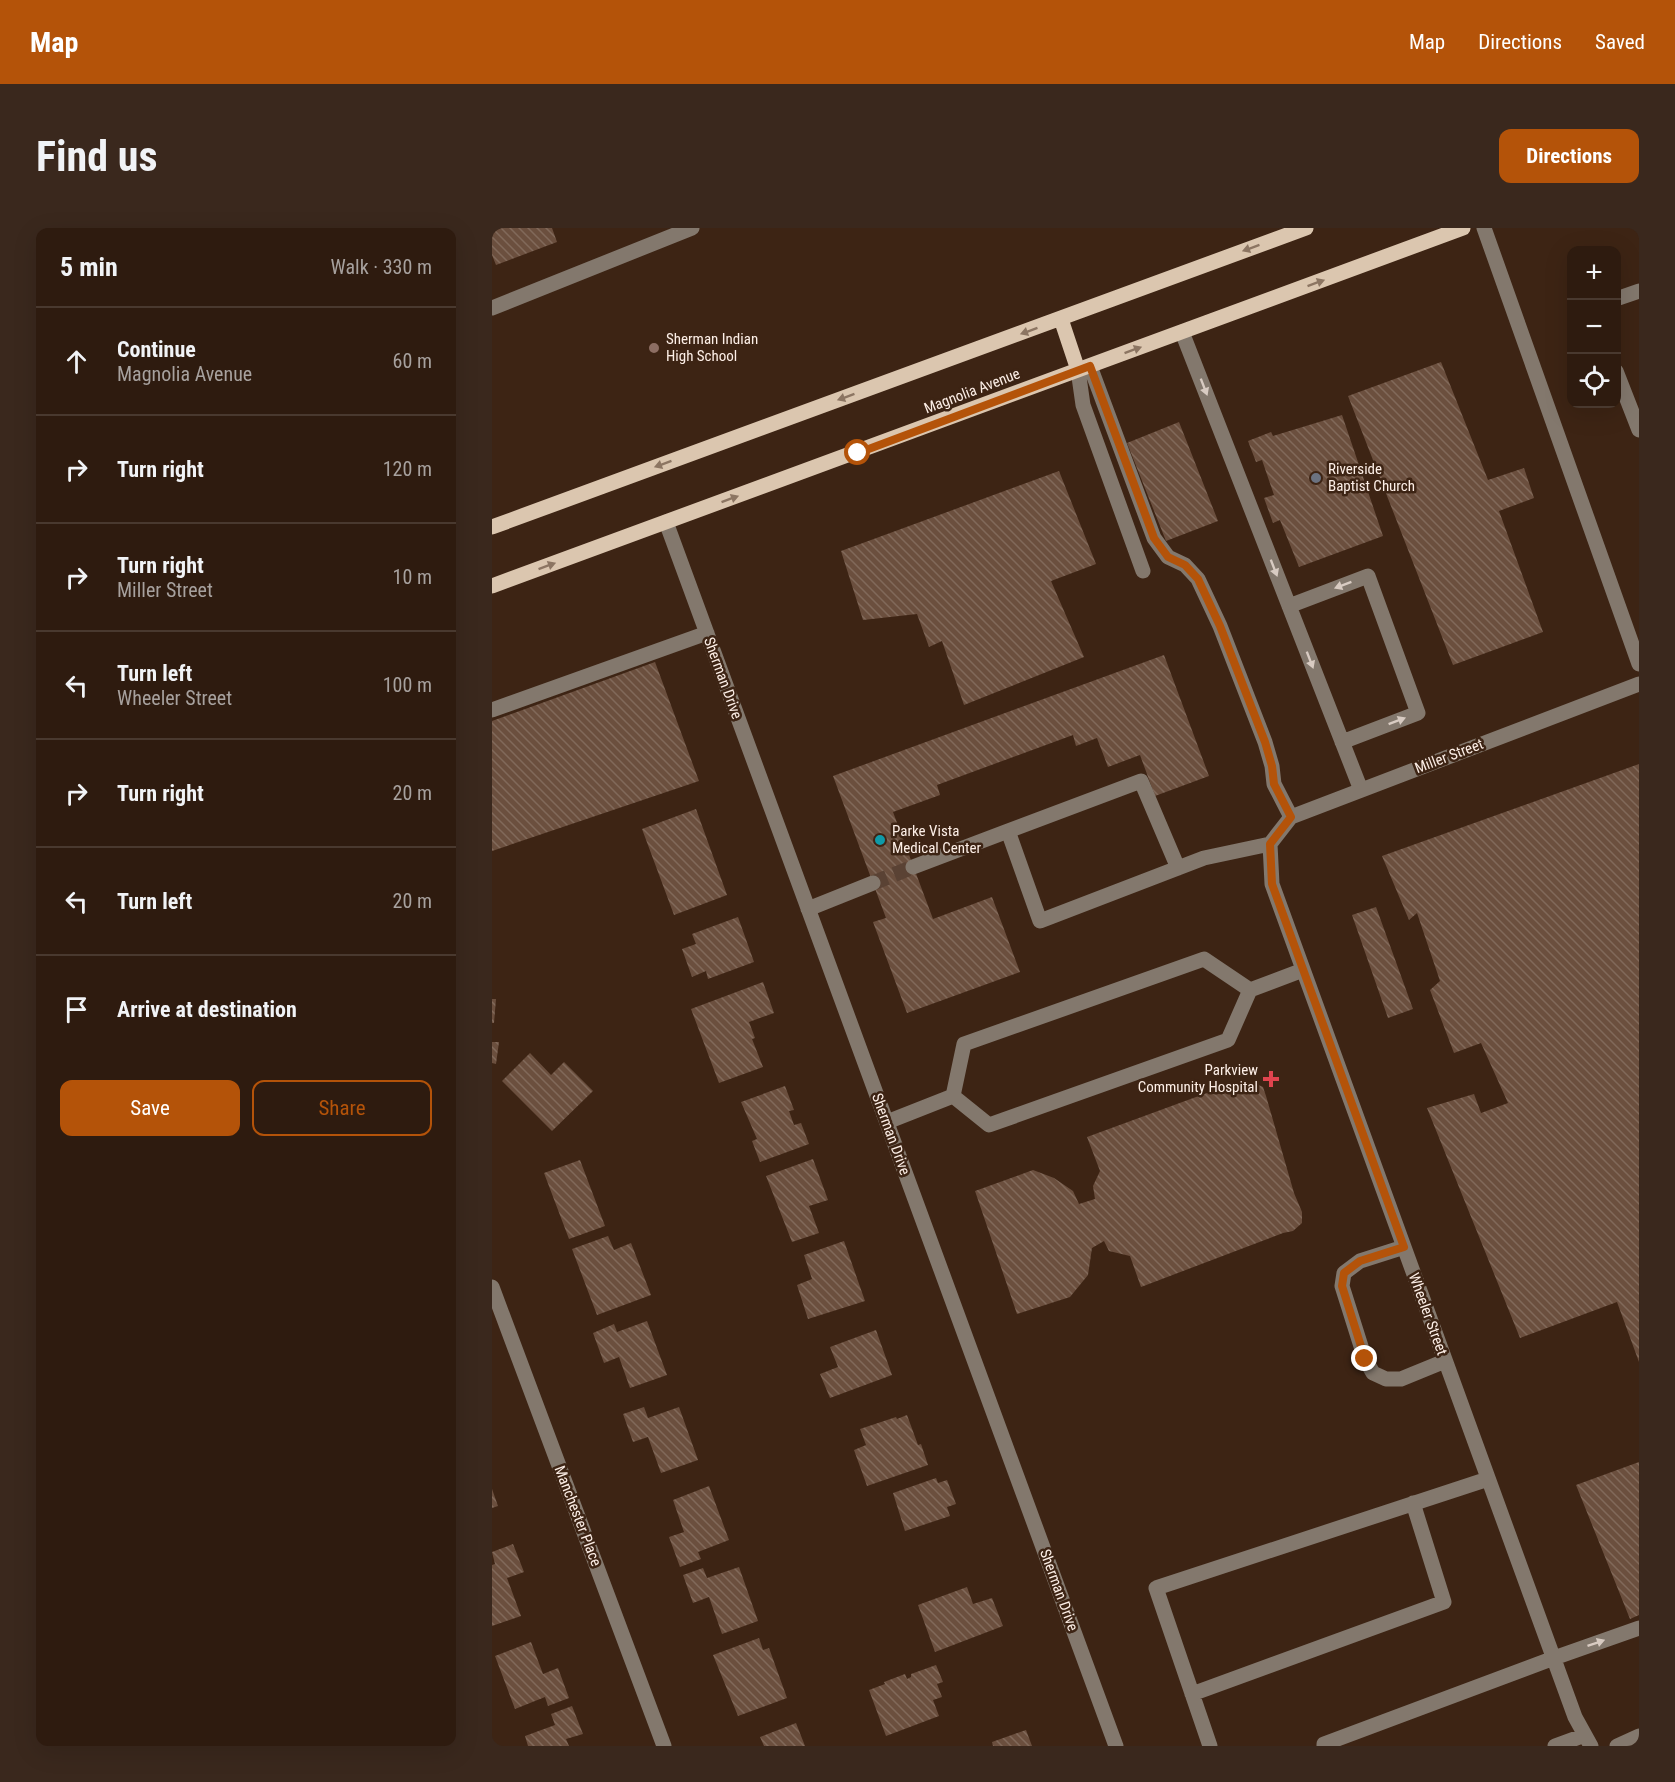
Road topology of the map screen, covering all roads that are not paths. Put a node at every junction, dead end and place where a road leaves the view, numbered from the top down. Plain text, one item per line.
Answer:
1 (692, 228) edge
2 (1306, 228) edge
3 (1463, 228) edge
4 (1484, 228) edge
5 (1639, 291) edge
6 (1621, 297) edge
7 (492, 308) edge
8 (1060, 320) junction
9 (1182, 332) junction
10 (1084, 368) junction
11 (1621, 382) edge
12 (1639, 430) edge
13 (666, 522) junction
14 (492, 527) edge
15 (1143, 571) dead end
16 (492, 586) edge
17 (1289, 606) junction
18 (707, 633) junction
19 (1639, 664) edge
20 (1639, 684) edge
21 (492, 710) edge
22 (1342, 742) junction
23 (1361, 790) junction
24 (1291, 817) junction
25 (1008, 831) junction
26 (1270, 844) junction
27 (913, 867) tunnel mouth
28 (1178, 868) junction
29 (873, 883) tunnel mouth
30 (808, 909) junction
31 (1303, 969) junction
32 (1250, 990) junction
33 (953, 1096) junction
34 (886, 1122) junction
35 (1404, 1247) junction
36 (492, 1287) edge
37 (1445, 1361) junction
38 (1488, 1479) junction
39 (1413, 1503) junction
40 (1639, 1628) edge
41 (1554, 1658) junction
42 (1192, 1694) junction
43 (1639, 1736) edge
44 (1588, 1740) edge
45 (664, 1746) edge
46 (1116, 1746) edge
47 (1210, 1746) edge
48 (1324, 1746) edge
49 (1555, 1746) edge
50 (1617, 1746) edge

1 - 7 street
2 -> 8 main road
9 -> 3 main road, Magnolia Avenue
4 - 19 street
5 - 6 street
8 - 10 main road
8 -> 14 main road
10 -> 9 main road, Magnolia Avenue
9 -> 17 street
13 -> 10 main road, Magnolia Avenue
10 - 15 street
10 - 24 street
11 - 12 street
16 -> 13 main road, Magnolia Avenue
13 - 18 street, Sherman Drive
17 -> 22 street
22 -> 17 street
18 - 21 street
18 - 30 street, Sherman Drive
20 - 23 street, Miller Street
22 - 23 street
23 - 24 street, Miller Street
24 - 26 street
25 - 27 street
25 - 28 street
25 - 28 street
26 - 28 street
26 - 31 street, Wheeler Street
29 - 30 street
30 - 34 street, Sherman Drive
31 - 32 street
31 - 35 street, Wheeler Street
32 - 33 street
32 - 33 street
33 - 34 street
34 - 46 street, Sherman Drive
35 - 37 street, Wheeler Street
35 - 37 street
36 - 45 street, Manchester Place
37 - 38 street, Wheeler Street
38 - 39 street
38 - 41 street, Wheeler Street
39 - 42 street
39 - 42 street
41 -> 40 street
41 - 44 street, Wheeler Street
41 - 48 street
42 - 47 street
43 - 50 street
44 - 49 street

